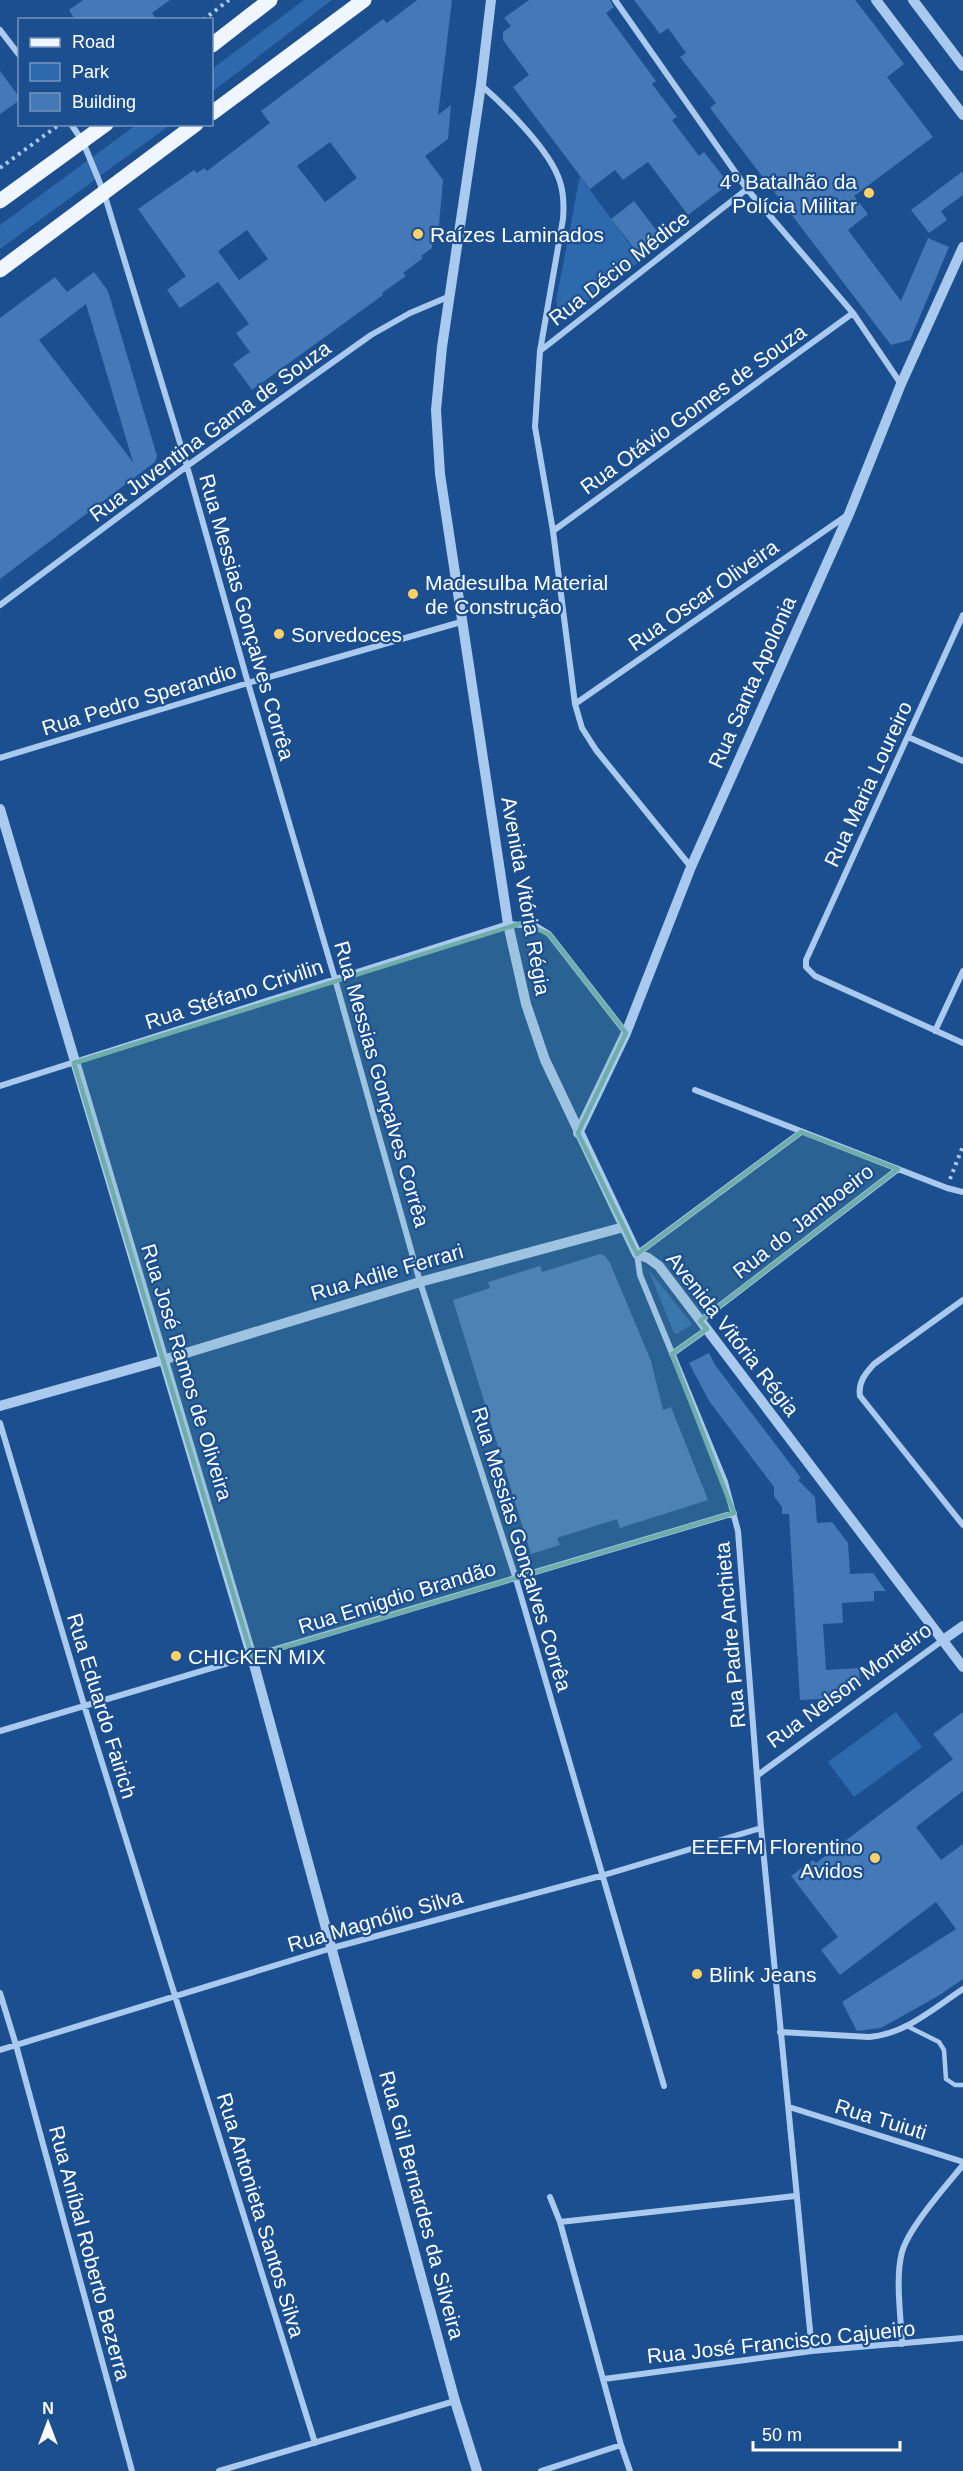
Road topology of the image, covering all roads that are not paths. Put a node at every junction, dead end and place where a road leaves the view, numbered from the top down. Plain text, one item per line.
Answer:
1 (270, 0) edge
2 (364, 0) edge
3 (490, 0) edge
4 (615, 0) edge
5 (876, 0) edge
6 (913, 0) edge
7 (0, 30) edge
8 (213, 44) edge
9 (18, 53) edge
10 (963, 66) edge
11 (481, 85) junction
12 (213, 112) edge
13 (963, 115) edge
14 (72, 126) edge
15 (103, 126) edge
16 (193, 126) edge
17 (83, 142) junction
18 (747, 189) junction
19 (104, 193) junction
20 (0, 201) edge
21 (963, 247) edge
22 (0, 270) edge
23 (448, 297) junction
24 (853, 313) junction
25 (540, 351) junction
26 (901, 384) junction
27 (187, 466) junction
28 (849, 514) junction
29 (553, 531) junction
30 (0, 605) edge
31 (963, 615) edge
32 (461, 622) junction
33 (248, 683) junction
34 (575, 704) junction
35 (908, 737) junction
36 (0, 758) edge
37 (963, 761) edge
38 (0, 809) edge
39 (691, 867) junction
40 (508, 924) junction
41 (963, 971) edge
42 (335, 979) junction
43 (935, 1031) junction
44 (626, 1033) junction
45 (963, 1043) edge
46 (74, 1063) junction
47 (0, 1086) edge
48 (695, 1090) dead end
49 (801, 1132) junction
50 (579, 1133) junction
51 (898, 1169) junction
52 (963, 1192) edge
53 (624, 1227) junction
54 (637, 1254) junction
55 (420, 1282) junction
56 (963, 1300) edge
57 (703, 1325) junction
58 (672, 1354) junction
59 (163, 1360) junction
60 (0, 1406) edge
61 (0, 1423) edge
62 (735, 1513) junction
63 (963, 1525) edge
64 (516, 1579) junction
65 (963, 1626) edge
66 (943, 1640) junction
67 (252, 1658) junction
68 (963, 1667) edge
69 (84, 1705) junction
70 (0, 1731) edge
71 (758, 1775) junction
72 (761, 1828) junction
73 (604, 1875) junction
74 (332, 1948) junction
75 (963, 1989) edge
76 (0, 1993) edge
77 (176, 1997) junction
78 (907, 2026) junction
79 (780, 2032) junction
80 (16, 2045) junction
81 (0, 2050) edge
82 (963, 2085) edge
83 (664, 2086) dead end
84 (789, 2108) junction
85 (963, 2163) edge
86 (795, 2196) junction
87 (550, 2197) dead end
88 (560, 2222) junction
89 (963, 2338) edge
90 (902, 2344) junction
91 (812, 2351) junction
92 (604, 2379) junction
93 (455, 2401) junction
94 (315, 2444) junction
95 (621, 2445) junction
96 (132, 2471) edge
97 (219, 2471) edge
98 (477, 2471) edge
99 (541, 2471) edge
100 (630, 2471) edge

1 - 8 main road
2 - 12 main road
3 - 11 street, Avenida Vitória Régia
4 - 18 street
5 - 13 street
6 - 10 street
7 - 9 street
11 - 23 street, Avenida Vitória Régia
11 - 25 street
14 - 17 street, Rua Messias Gonçalves Corrêa
15 - 17 main road
16 - 19 main road
17 - 19 street, Rua Messias Gonçalves Corrêa
17 - 20 main road
18 - 24 street
18 - 25 street, Rua Décio Médice
19 - 22 main road
19 - 27 street, Rua Messias Gonçalves Corrêa
21 - 26 street, Rua Santa Apolonia
23 - 27 street, Rua Juventina Gama de Souza
23 - 32 street, Avenida Vitória Régia
24 - 26 street
24 - 29 street, Rua Otávio Gomes de Souza
25 - 29 street
26 - 28 street, Rua Santa Apolonia
27 - 30 street, Rua Juventina Gama de Souza
27 - 33 street, Rua Messias Gonçalves Corrêa
28 - 34 street, Rua Oscar Oliveira
28 - 39 street, Rua Santa Apolonia
29 - 34 street
31 - 35 street, Rua Maria Loureiro
32 - 33 street, Rua Pedro Sperandio
32 - 40 street, Avenida Vitória Régia
33 - 36 street, Rua Pedro Sperandio
33 - 42 street, Rua Messias Gonçalves Corrêa
34 - 39 street
35 - 37 street
35 - 43 street, Rua Maria Loureiro
38 - 46 street, Rua José Ramos de Oliveira
39 - 44 street, Rua Santa Apolonia
40 - 42 street, Rua Stéfano Crivilin
40 - 44 street
40 - 50 street, Avenida Vitória Régia
41 - 43 street
42 - 46 street, Rua Stéfano Crivilin
42 - 55 street, Rua Messias Gonçalves Corrêa
43 - 45 street
44 - 50 street, Rua Santa Apolonia
46 - 47 street, Rua Stéfano Crivilin
46 - 59 street, Rua José Ramos de Oliveira
48 - 49 street
49 - 51 street
49 - 54 street
50 - 53 street, Avenida Vitória Régia
51 - 52 street
51 - 57 street, Rua do Jamboeiro
53 - 54 street, Avenida Vitória Régia
53 - 55 street, Rua Adile Ferrari
54 - 57 street, Avenida Vitória Régia
54 - 58 street, Rua Padre Anchieta
55 - 59 street, Rua Adile Ferrari
55 - 64 street, Rua Messias Gonçalves Corrêa
56 - 63 street
57 - 58 street, Rua do Jamboeiro
57 - 66 street, Avenida Vitória Régia
58 - 62 street, Rua Padre Anchieta
59 - 60 street, Rua Adile Ferrari
59 - 67 street, Rua José Ramos de Oliveira
61 - 69 street, Rua Eduardo Fairich
62 - 64 street, Rua Emigdio Brandão
62 - 71 street, Rua Padre Anchieta
64 - 67 street, Rua Emigdio Brandão
64 - 73 street, Rua Messias Gonçalves Corrêa
65 - 66 street, Rua Nelson Monteiro
66 - 68 street, Avenida Vitória Régia
66 - 71 street, Rua Nelson Monteiro
67 - 69 street, Rua Emigdio Brandão
67 - 74 street, Rua José Ramos de Oliveira
69 - 70 street, Rua Emigdio Brandão
69 - 77 street, Rua Eduardo Fairich
71 - 72 street, Rua Padre Anchieta
72 - 73 street, Rua Magnólio Silva
72 - 79 street, Rua Padre Anchieta
73 - 74 street, Rua Magnólio Silva
73 - 83 street, Rua Messias Gonçalves Corrêa
74 - 77 street, Rua Magnólio Silva
74 - 93 street, Rua Gil Bernardes da Silveira
75 - 78 street
76 - 80 street, Rua Aníbal Roberto Bezerra
77 - 80 street, Rua Magnólio Silva
77 - 94 street, Rua Antonieta Santos Silva
78 - 79 street
78 - 82 lane
79 - 84 street, Rua Padre Anchieta
80 - 81 street, Rua Magnólio Silva
80 - 96 street, Rua Aníbal Roberto Bezerra
84 - 85 street, Rua Tuiuti
84 - 86 street, Rua Padre Anchieta
85 - 90 street
86 - 88 street
86 - 91 street, Rua Padre Anchieta
87 - 88 street
88 - 92 street
89 - 90 street, Rua José Francisco Cajueiro
90 - 91 street, Rua José Francisco Cajueiro
91 - 92 street, Rua José Francisco Cajueiro
92 - 95 street
93 - 94 street
93 - 98 street, Rua Gil Bernardes da Silveira
94 - 97 street
95 - 99 street
95 - 100 street

